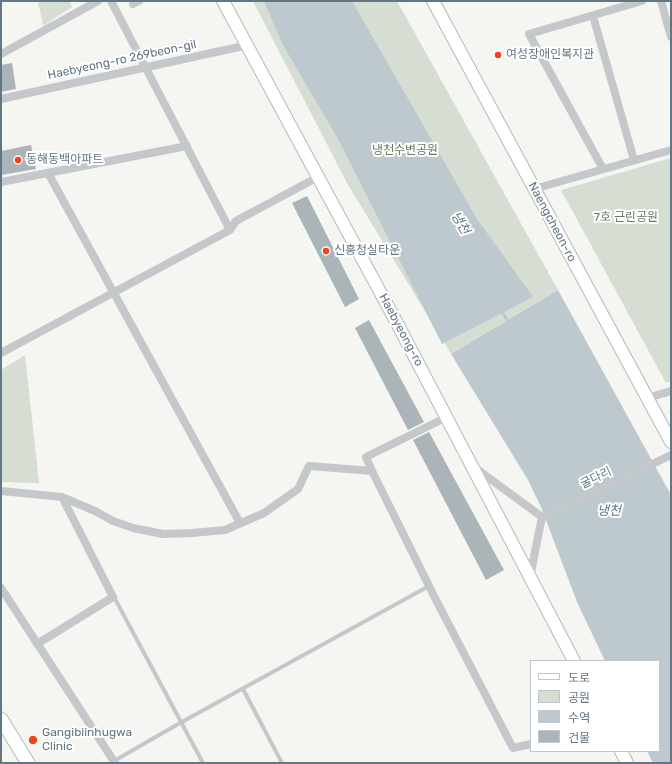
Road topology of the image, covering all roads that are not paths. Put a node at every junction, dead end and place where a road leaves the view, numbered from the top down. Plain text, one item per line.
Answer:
1 (98, 1) edge
2 (111, 1) edge
3 (223, 1) edge
4 (433, 1) edge
5 (642, 1) edge
6 (661, 1) edge
7 (593, 16) junction
8 (671, 37) edge
9 (248, 45) junction
10 (1, 54) edge
11 (146, 67) junction
12 (1, 99) edge
13 (187, 146) junction
14 (671, 150) edge
15 (634, 160) junction
16 (603, 169) junction
17 (48, 173) junction
18 (318, 176) junction
19 (1, 182) edge
20 (534, 189) junction
21 (230, 230) junction
22 (113, 292) junction
23 (1, 353) edge
24 (671, 391) edge
25 (647, 398) junction
26 (446, 417) junction
27 (671, 442) edge
28 (671, 456) edge
29 (471, 465) junction
30 (372, 471) junction
31 (1, 491) edge
32 (62, 497) junction
33 (543, 517) junction
34 (240, 523) junction
35 (530, 577) junction
36 (429, 586) junction
37 (1, 588) edge
38 (113, 596) junction
39 (37, 644) junction
40 (573, 660) edge
41 (244, 689) junction
42 (1, 719) edge
43 (180, 723) junction
44 (530, 744) edge
45 (622, 752) edge
46 (114, 762) edge
47 (28, 763) edge
48 (203, 763) edge
49 (282, 763) edge
50 (627, 763) edge

1 - 10 street
2 - 11 street
3 - 9 main road, Haebyeong-ro
4 - 20 main road, Naengcheon-ro
5 - 7 street
6 - 8 street
7 - 15 street
7 - 16 street
9 - 11 street, Haebyeong-ro 269beon-gil
9 - 18 main road, Haebyeong-ro
11 - 12 street, Haebyeong-ro 269beon-gil
11 - 13 street
13 - 17 street
13 - 21 street
14 - 15 street
15 - 16 street
16 - 20 street
17 - 19 street
17 - 22 street
18 - 21 street
18 - 26 main road, Haebyeong-ro
20 - 25 main road, Naengcheon-ro
21 - 22 street
22 - 23 street
22 - 34 street
24 - 25 street
25 - 27 main road, Naengcheon-ro
26 - 29 main road, Haebyeong-ro
26 - 30 street
28 - 33 street, 굴다리
29 - 33 street
29 - 35 main road, Haebyeong-ro
30 - 34 street
30 - 36 street
31 - 32 street
32 - 34 street
32 - 38 street
33 - 35 street
35 - 40 main road, Haebyeong-ro
36 - 41 lane
36 - 44 street
37 - 39 street
38 - 39 street
38 - 43 lane
39 - 46 street
41 - 43 lane
41 - 49 lane
42 - 47 main road
43 - 46 lane
43 - 48 lane
45 - 50 main road

